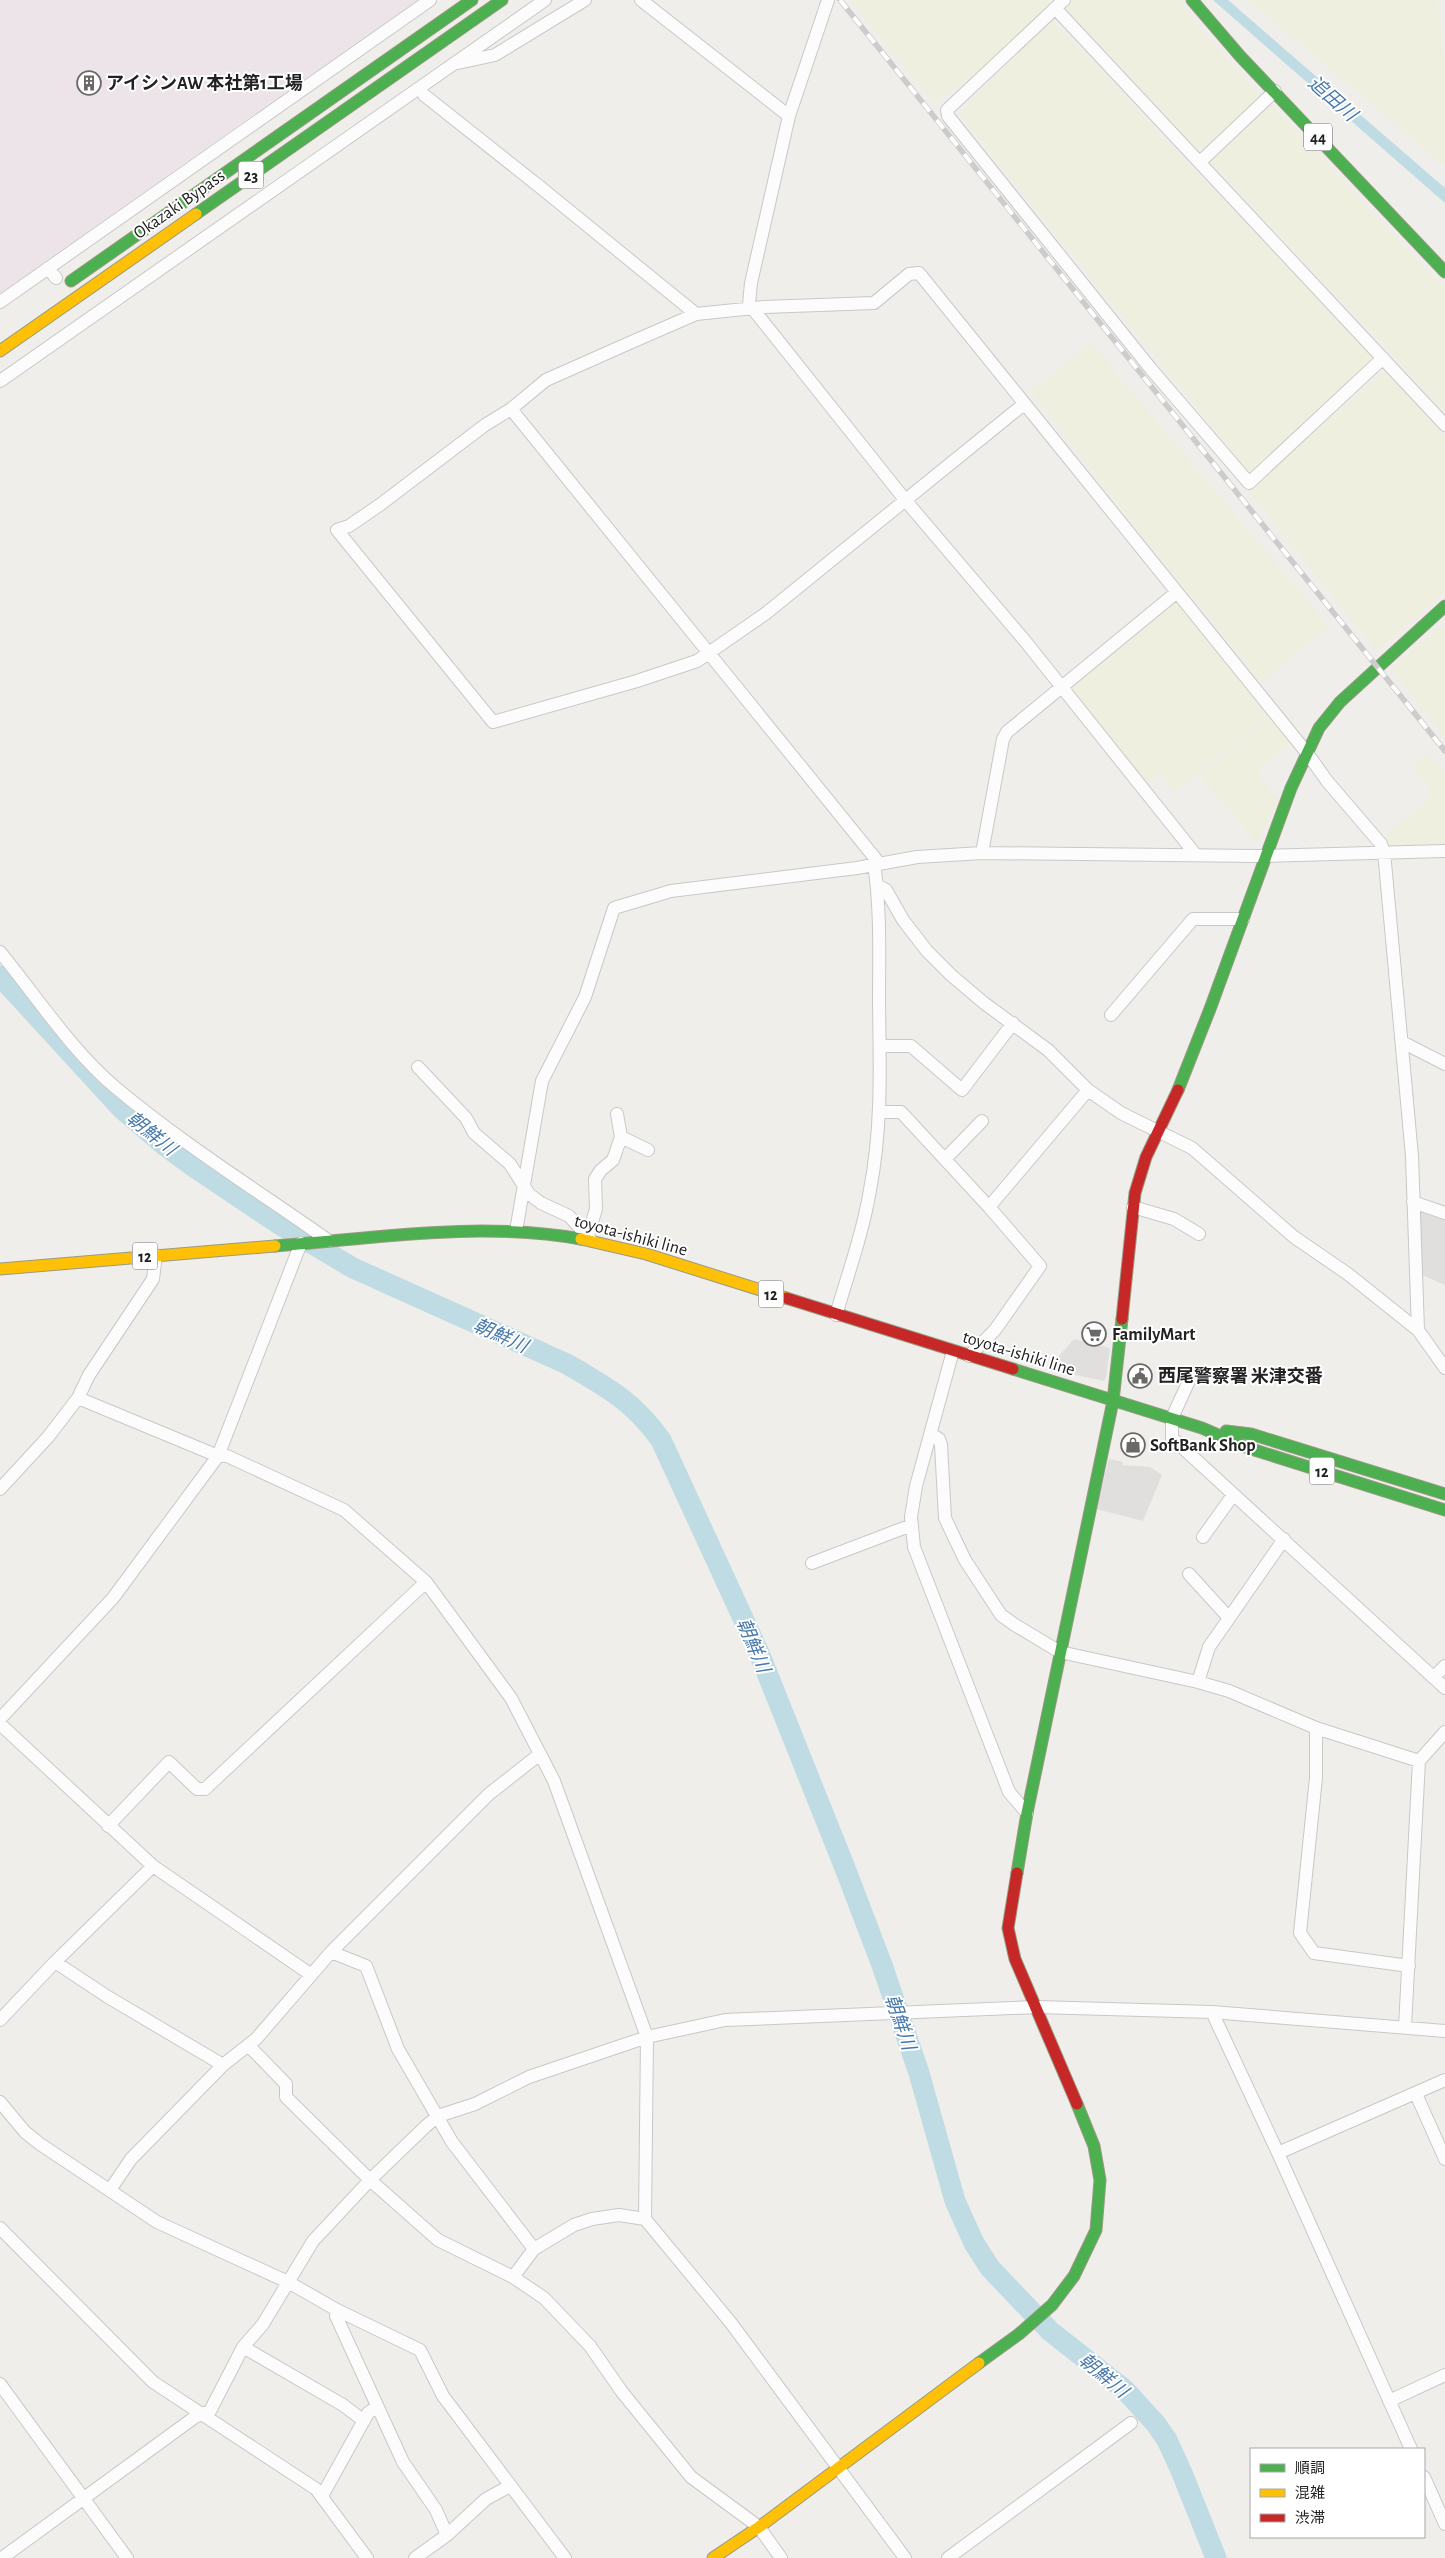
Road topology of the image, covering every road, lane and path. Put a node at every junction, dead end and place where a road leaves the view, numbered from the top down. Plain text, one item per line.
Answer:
1 (430, 0) edge
2 (472, 0) edge
3 (545, 0) edge
4 (585, 0) edge
5 (641, 0) edge
6 (828, 0) edge
7 (1192, 0) edge
8 (507, 3) edge
9 (1060, 4) edge
10 (454, 64) junction
11 (1275, 92) junction
12 (424, 96) dead end
13 (789, 116) junction
14 (1200, 162) junction
15 (1445, 272) edge
16 (54, 279) junction
17 (0, 302) edge
18 (76, 307) dead end
19 (751, 308) junction
20 (696, 314) junction
21 (86, 321) junction
22 (0, 351) edge
23 (1383, 358) junction
24 (0, 382) edge
25 (1024, 404) junction
26 (511, 409) junction
27 (1445, 425) edge
28 (906, 501) junction
29 (1177, 592) junction
30 (1442, 614) edge
31 (707, 654) junction
32 (1060, 688) junction
33 (1307, 753) junction
34 (1445, 851) edge
35 (1384, 852) junction
36 (982, 853) junction
37 (1196, 855) junction
38 (1267, 855) junction
39 (877, 863) junction
40 (877, 885) junction
41 (1243, 919) junction
42 (0, 952) edge
43 (1111, 1015) dead end
44 (1013, 1023) junction
45 (1402, 1042) junction
46 (880, 1046) junction
47 (1445, 1064) edge
48 (418, 1067) dead end
49 (1088, 1090) junction
50 (880, 1112) junction
51 (617, 1114) dead end
52 (982, 1121) dead end
53 (1159, 1132) junction
54 (621, 1137) junction
55 (648, 1150) dead end
56 (945, 1159) junction
57 (522, 1186) junction
58 (1413, 1202) junction
59 (989, 1207) junction
60 (1133, 1207) junction
61 (1445, 1214) edge
62 (516, 1231) junction
63 (1200, 1234) dead end
64 (590, 1238) junction
65 (327, 1242) junction
66 (296, 1244) junction
67 (156, 1255) junction
68 (0, 1269) edge
69 (836, 1315) junction
70 (1418, 1330) junction
71 (953, 1351) junction
72 (969, 1356) junction
73 (1445, 1368) edge
74 (1193, 1372) dead end
75 (78, 1398) junction
76 (1113, 1401) junction
77 (1172, 1418) junction
78 (1202, 1428) junction
79 (931, 1434) junction
80 (218, 1456) junction
81 (0, 1489) edge
82 (1445, 1494) edge
83 (1233, 1495) junction
84 (1445, 1510) edge
85 (912, 1525) junction
86 (1203, 1537) dead end
87 (1284, 1539) junction
88 (812, 1563) dead end
89 (1189, 1574) dead end
90 (426, 1582) junction
91 (1228, 1618) junction
92 (1060, 1652) junction
93 (1445, 1666) edge
94 (1434, 1677) junction
95 (1198, 1682) junction
96 (1445, 1688) edge
97 (0, 1719) edge
98 (0, 1724) edge
99 (1316, 1728) junction
100 (1445, 1732) edge
101 (540, 1754) junction
102 (1419, 1761) junction
103 (1027, 1813) junction
104 (108, 1826) junction
105 (153, 1866) junction
106 (331, 1952) junction
107 (55, 1962) junction
108 (1409, 1966) junction
109 (310, 1974) junction
110 (1037, 2006) junction
111 (1212, 2012) junction
112 (0, 2020) edge
113 (1406, 2027) junction
114 (1445, 2031) edge
115 (647, 2037) junction
116 (248, 2045) junction
117 (223, 2065) junction
118 (1445, 2080) edge
119 (1416, 2094) junction
120 (0, 2102) edge
121 (438, 2116) junction
122 (1278, 2153) junction
123 (1445, 2159) edge
124 (370, 2180) junction
125 (110, 2190) junction
126 (644, 2219) junction
127 (0, 2228) edge
128 (534, 2249) junction
129 (513, 2277) junction
130 (288, 2282) junction
131 (337, 2310) junction
132 (243, 2347) junction
133 (1445, 2375) edge
134 (0, 2384) edge
135 (1389, 2400) junction
136 (376, 2407) junction
137 (200, 2415) junction
138 (364, 2421) junction
139 (1131, 2423) dead end
140 (1411, 2448) edge
141 (839, 2467) junction
142 (1425, 2480) edge
143 (510, 2486) junction
144 (322, 2496) junction
145 (83, 2498) junction
146 (1445, 2524) edge
147 (759, 2527) junction
148 (447, 2535) junction
149 (2, 2558) edge
150 (127, 2558) edge
151 (367, 2558) edge
152 (415, 2558) edge
153 (565, 2558) edge
154 (713, 2558) edge
155 (781, 2558) edge
156 (905, 2558) edge
157 (948, 2558) edge

1 - 16 street
2 - 16 main road, Okazaki Bypass / 23
3 - 10 street
4 - 10 street
5 - 13 street
6 - 13 street
7 - 11 main road, 44
8 - 22 main road, Okazaki Bypass / 23
9 - 14 street
9 - 23 street
10 - 21 street
11 - 14 street
11 - 15 main road, 44
12 - 20 street
13 - 19 street
14 - 23 street
16 - 17 street
18 - 21 street
19 - 20 street
19 - 25 street
19 - 28 street
20 - 26 street
21 - 24 street
23 - 27 street
25 - 28 street
25 - 29 street
26 - 31 street
26 - 31 street
28 - 31 street
28 - 32 street
29 - 32 street
29 - 33 street
30 - 33 main road
31 - 39 street
32 - 36 street
32 - 37 street
33 - 35 street
33 - 38 main road
34 - 35 street
35 - 38 street
35 - 45 street
36 - 37 street
36 - 39 street
37 - 38 street
38 - 41 main road
39 - 40 street
39 - 57 street
40 - 44 street
40 - 46 street
41 - 43 street
41 - 53 main road
42 - 65 street
44 - 46 street
44 - 49 street
45 - 47 street
45 - 58 street
46 - 50 street
48 - 57 street
49 - 53 street
49 - 59 street
50 - 56 street
50 - 69 street
51 - 54 street
52 - 56 street
53 - 60 main road
53 - 70 street
54 - 55 street
54 - 64 street
56 - 59 street
57 - 62 street
57 - 64 street
58 - 61 street
58 - 70 street
59 - 72 street
60 - 63 street
60 - 76 main road
62 - 64 main road, toyota-ishiki line / 12
62 - 65 main road, toyota-ishiki line / 12
64 - 69 main road, toyota-ishiki line / 12
65 - 66 main road, toyota-ishiki line / 12
66 - 67 main road, toyota-ishiki line / 12
66 - 80 street
67 - 68 main road, toyota-ishiki line / 12
67 - 75 street
69 - 71 main road, toyota-ishiki line / 12
70 - 73 street
71 - 72 main road, toyota-ishiki line / 12
71 - 79 street
72 - 76 main road, toyota-ishiki line / 12
74 - 77 street
75 - 80 street
75 - 81 street
76 - 77 main road, toyota-ishiki line / 12
76 - 92 main road
77 - 78 main road, toyota-ishiki line / 12
77 - 83 street
78 - 82 main road, toyota-ishiki line / 12
78 - 84 main road, toyota-ishiki line / 12
79 - 85 street
79 - 92 street
80 - 90 street
80 - 97 street
83 - 86 street
83 - 87 street
85 - 88 street
85 - 103 street
87 - 91 street
87 - 94 street
89 - 91 street
90 - 101 street
90 - 104 street
91 - 95 street
92 - 95 street
92 - 103 main road
93 - 94 street
94 - 96 street
95 - 99 street
98 - 104 street
99 - 102 street
99 - 108 street
100 - 102 street
101 - 106 street
101 - 115 street
102 - 108 street
103 - 110 main road
104 - 105 street
105 - 107 street
105 - 109 street
106 - 109 street
106 - 121 street
107 - 112 street
107 - 117 street
108 - 113 street
109 - 116 street
110 - 111 street
110 - 115 street
110 - 141 main road
111 - 113 street
111 - 122 street
113 - 114 street
115 - 121 street
115 - 126 street
116 - 117 street
116 - 124 street
117 - 125 street
118 - 119 street
119 - 122 street
119 - 123 street
120 - 125 street
121 - 124 street
121 - 128 street
122 - 135 street
124 - 129 street
124 - 130 street
125 - 130 street
126 - 128 street
126 - 141 street
127 - 137 street
128 - 129 street
129 - 147 street
130 - 131 street
130 - 132 street
131 - 136 street
131 - 143 street
132 - 137 street
132 - 138 street
133 - 135 street
134 - 145 street
135 - 140 street
136 - 138 street
136 - 148 street
137 - 144 street
137 - 145 street
138 - 144 street
139 - 157 street
141 - 147 main road
141 - 156 street
142 - 146 street
143 - 148 street
143 - 153 street
144 - 151 street
145 - 149 street
145 - 150 street
147 - 154 main road
147 - 155 street
148 - 152 street

